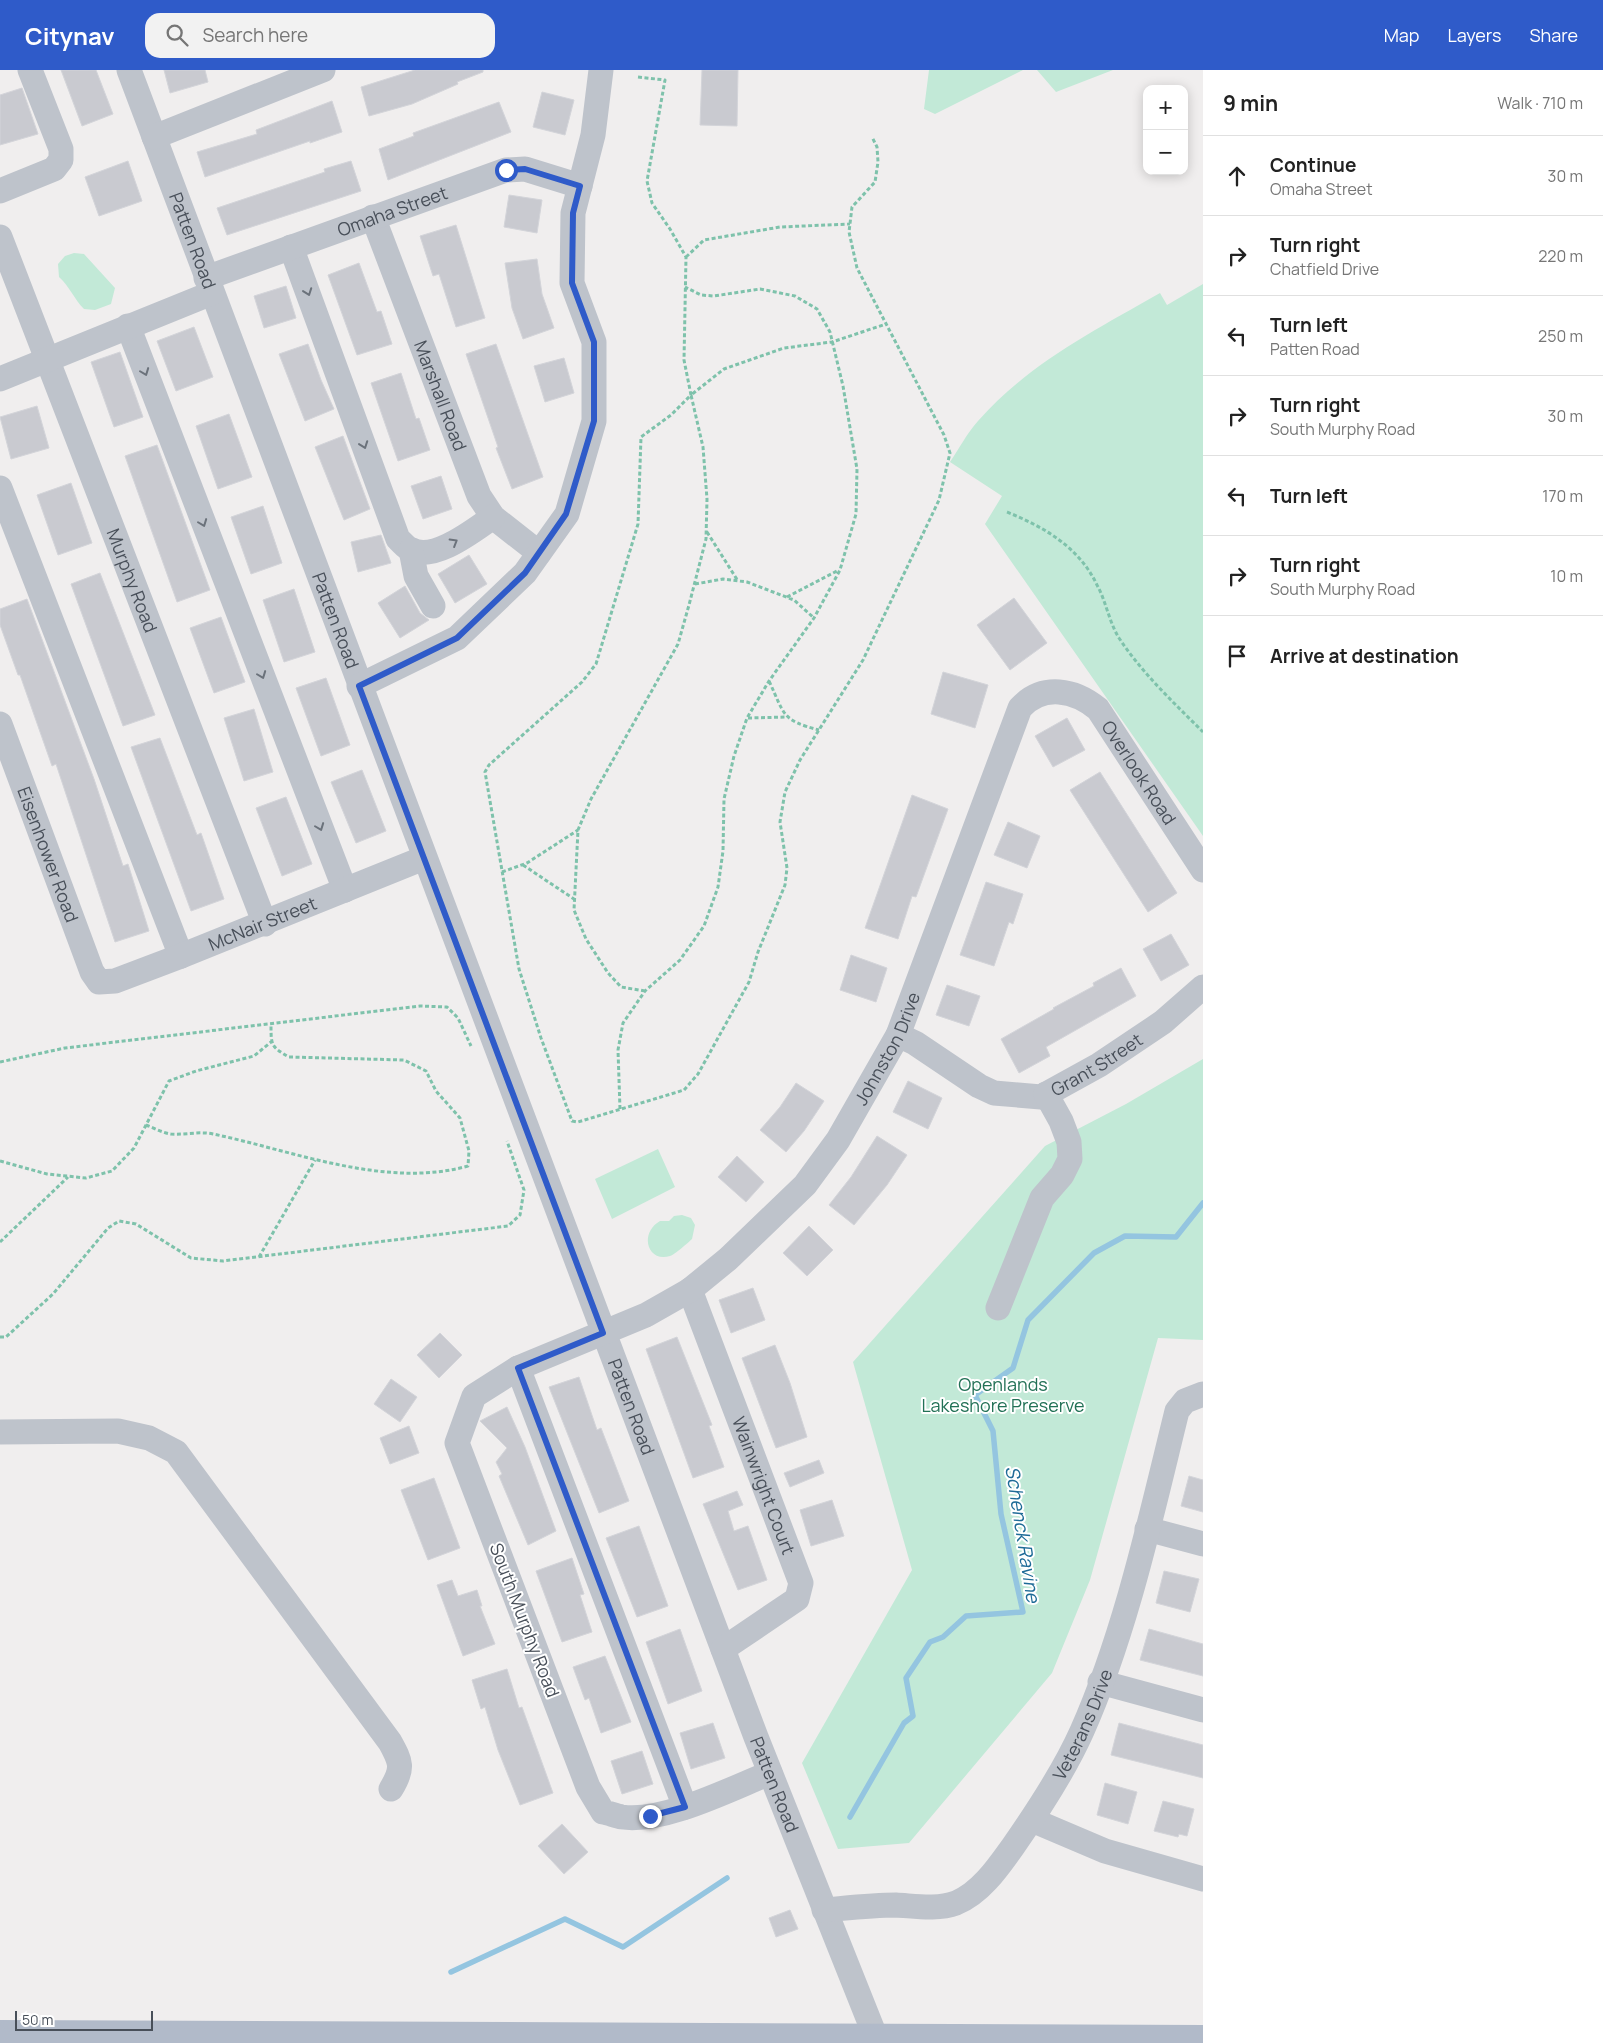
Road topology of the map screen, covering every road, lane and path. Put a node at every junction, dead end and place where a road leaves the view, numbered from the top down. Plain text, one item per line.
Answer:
1 (30, 70) edge
2 (129, 70) edge
3 (323, 70) edge
4 (601, 70) edge
5 (638, 77) dead end
6 (154, 137) junction
7 (872, 137) dead end
8 (580, 186) junction
9 (0, 191) edge
10 (373, 217) junction
11 (850, 224) junction
12 (0, 237) edge
13 (291, 247) junction
14 (686, 257) junction
15 (209, 286) junction
16 (685, 287) junction
17 (886, 324) junction
18 (128, 326) junction
19 (832, 342) junction
20 (47, 358) junction
21 (0, 379) edge
22 (692, 395) junction
23 (0, 488) edge
24 (1007, 512) dead end
25 (493, 517) junction
26 (706, 532) junction
27 (411, 550) junction
28 (539, 553) junction
29 (840, 570) junction
30 (738, 581) junction
31 (695, 584) junction
32 (786, 597) junction
33 (433, 606) dead end
34 (814, 618) junction
35 (769, 681) junction
36 (359, 686) junction
37 (1061, 691) joint
38 (787, 717) junction
39 (747, 718) junction
40 (0, 724) edge
41 (819, 730) junction
42 (1203, 732) edge
43 (578, 830) junction
44 (424, 858) junction
45 (522, 865) junction
46 (1203, 870) edge
47 (502, 872) junction
48 (344, 890) junction
49 (575, 899) junction
50 (265, 924) junction
51 (181, 956) junction
52 (99, 982) joint
53 (1203, 987) edge
54 (645, 991) junction
55 (271, 1025) junction
56 (898, 1035) junction
57 (271, 1042) junction
58 (473, 1049) dead end
59 (0, 1062) edge
60 (1046, 1094) junction
61 (620, 1109) junction
62 (146, 1125) junction
63 (505, 1137) dead end
64 (315, 1160) junction
65 (0, 1161) edge
66 (69, 1176) junction
67 (0, 1242) edge
68 (259, 1257) junction
69 (690, 1290) junction
70 (998, 1308) dead end
71 (603, 1333) junction
72 (0, 1337) edge
73 (518, 1368) junction
74 (1200, 1394) edge
75 (0, 1432) edge
76 (1147, 1529) junction
77 (1203, 1544) edge
78 (723, 1649) junction
79 (1100, 1682) junction
80 (1203, 1710) edge
81 (770, 1773) junction
82 (391, 1789) dead end
83 (685, 1807) junction
84 (1032, 1820) junction
85 (1203, 1879) edge
86 (824, 1910) junction
87 (0, 2034) edge
88 (468, 2039) edge
89 (676, 2039) edge
90 (877, 2040) edge
91 (1187, 2040) edge

1 - 9 street
2 - 6 street, Patten Road
3 - 6 street
4 - 8 street
5 - 14 path
6 - 15 street, Patten Road
7 - 11 path
8 - 10 street, Omaha Street
8 - 28 street
10 - 13 street, Omaha Street
10 - 25 street, Marshall Road
11 - 14 path
11 - 17 path
12 - 20 street, Murphy Road
13 - 15 street, Omaha Street
13 -> 27 street
14 - 16 path
15 - 18 street, Omaha Street
15 - 36 street, Patten Road
16 - 19 path
16 - 22 path
17 - 19 path
17 - 41 path
18 - 20 street, Omaha Street
18 -> 48 street
19 - 22 path
19 - 29 path
20 - 21 street, Omaha Street
20 - 50 street, Murphy Road
22 - 26 path
22 - 47 path
23 - 51 street
24 - 42 path
27 -> 25 street
25 - 28 street, Marshall Road
26 - 30 path
26 - 31 path
27 - 33 street
28 - 36 street
29 - 32 path
29 - 34 path
30 - 31 path
30 - 32 path
31 - 43 path
32 - 34 path
34 - 35 path
35 - 38 path
35 - 39 path
36 - 44 street, Patten Road
37 - 46 street, Overlook Road
37 - 56 street, Johnston Drive
38 - 39 path
38 - 41 path
39 - 54 path
40 - 52 street, Eisenhower Road
41 - 61 path
43 - 45 path
43 - 49 path
44 - 48 street, McNair Street
44 - 71 street, Patten Road
45 - 47 path
45 - 49 path
47 - 61 path
48 - 50 street, McNair Street
49 - 54 path
50 - 51 street, McNair Street
51 - 52 street, McNair Street
53 - 60 street, Grant Street
54 - 61 path
55 - 57 path
55 - 58 path
55 - 59 path
56 - 60 street, Grant Street
56 - 69 street, Johnston Drive
57 - 62 path
57 - 64 path
60 - 70 street
62 - 64 path
62 - 66 path
63 - 68 path
64 - 68 path
65 - 66 path
66 - 67 path
68 - 72 path
69 - 71 street, Johnston Drive
69 - 78 street, Wainwright Court
71 - 73 street, South Murphy Road
71 - 78 street, Patten Road
73 - 83 street
73 - 83 street, South Murphy Road
74 - 76 street, Veterans Drive
75 - 82 street
76 - 77 street
76 - 79 street, Veterans Drive
78 - 81 street, Patten Road
79 - 80 street
79 - 84 street, Veterans Drive
81 - 83 street, South Murphy Road
81 - 86 street, Patten Road
84 - 85 street
84 - 86 street, Veterans Drive
86 - 90 street, Patten Road
87 - 88 main road
88 - 89 main road
89 - 90 main road
90 - 91 main road

